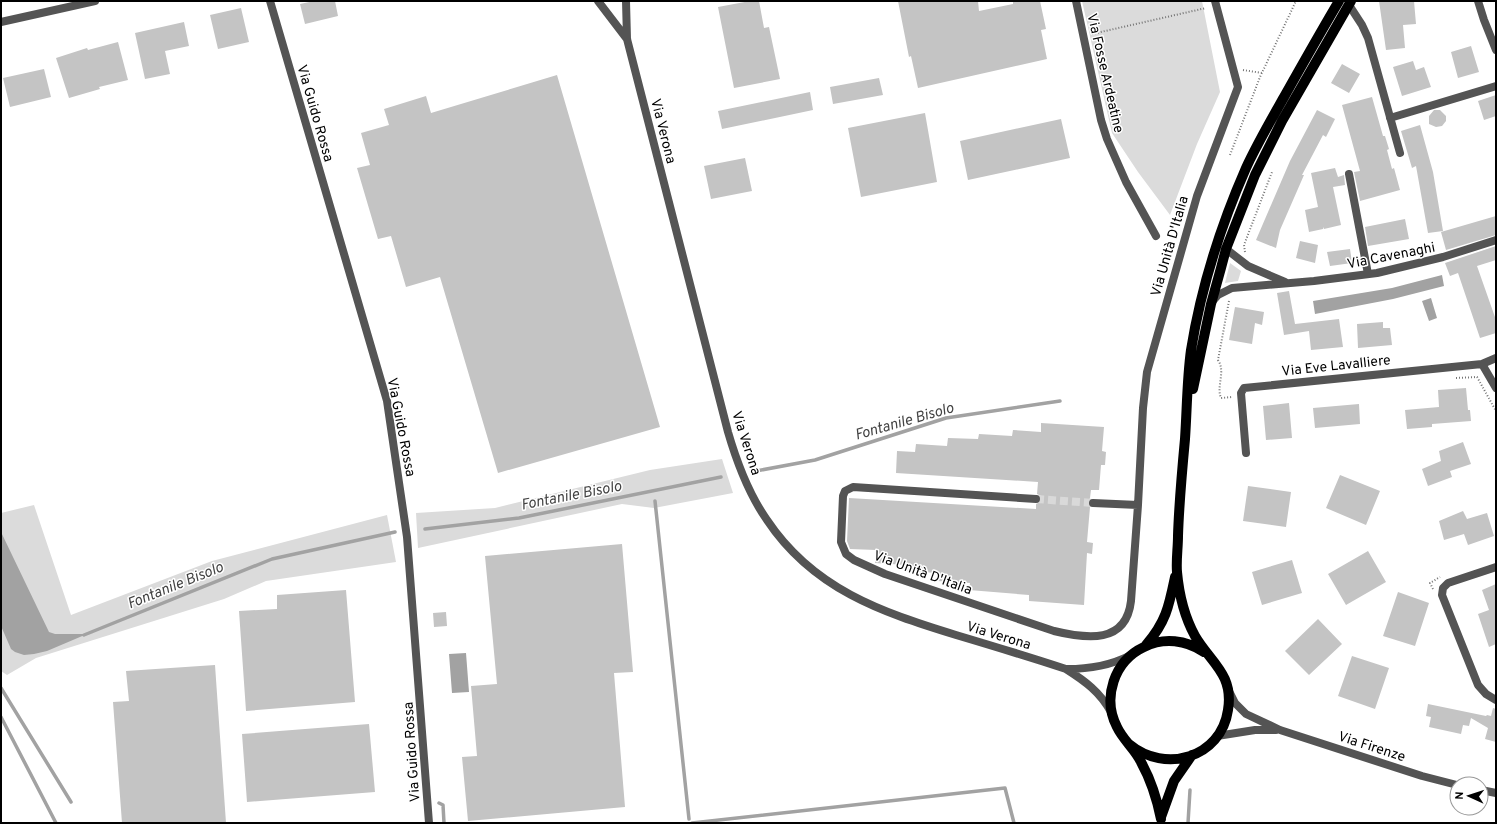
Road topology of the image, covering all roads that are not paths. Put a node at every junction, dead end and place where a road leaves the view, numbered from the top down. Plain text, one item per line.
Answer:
1 (95, 1) edge
2 (270, 1) edge
3 (598, 1) edge
4 (626, 1) edge
5 (1076, 1) edge
6 (1478, 1) edge
7 (1346, 2) edge
8 (1216, 4) edge
9 (1, 22) edge
10 (627, 40) junction
11 (1496, 50) edge
12 (1496, 86) edge
13 (1390, 118) junction
14 (1400, 153) dead end
15 (1349, 174) dead end
16 (1156, 236) dead end
17 (1496, 240) edge
18 (1226, 249) junction
19 (1368, 274) junction
20 (1288, 283) junction
21 (1211, 304) junction
22 (1496, 358) edge
23 (1482, 364) junction
24 (1496, 388) edge
25 (1188, 409) junction
26 (1246, 453) dead end
27 (1036, 499) tunnel mouth
28 (1093, 503) tunnel mouth
29 (1138, 505) junction
30 (1496, 567) edge
31 (1177, 569) junction
32 (1145, 646) junction
33 (1132, 654) junction
34 (1211, 658) junction
35 (1066, 669) junction
36 (1227, 686) junction
37 (1496, 700) edge
38 (1113, 718) junction
39 (1280, 730) junction
40 (1217, 736) junction
41 (1129, 744) junction
42 (1192, 755) junction
43 (1449, 783) edge
44 (1161, 821) edge
45 (429, 823) edge

1 - 9 street
2 - 45 street, Via Guido Rossa
3 - 10 street, Via Verona
4 - 10 street, Via Verona
5 - 16 street, Via Fosse Ardeatine
6 - 11 street
7 - 13 street
7 - 18 main road
7 - 25 main road
8 - 29 street, Via Unità D'Italia
10 - 35 street, Via Verona
12 - 13 street
13 - 14 street
15 - 19 street
17 - 19 street, Via Cavenaghi
18 - 20 street, Via Cavenaghi
18 - 21 main road
19 - 20 street, Via Cavenaghi
20 - 21 street, Via Cavenaghi
21 - 25 main road
22 - 23 street, Via Eve Lavalliere
23 - 24 street
23 - 26 street, Via Eve Lavalliere
25 - 31 main road
27 - 29 street, Via Unità D'Italia
28 - 29 street
30 - 37 street
31 - 32 main road
31 - 34 main road
32 - 33 main road
32 - 34 main road
33 - 35 street, Via Verona
33 - 38 main road
34 - 36 main road
35 - 38 street, Via Verona
36 - 39 street, Via Firenze
36 - 40 main road
38 - 41 main road
39 - 40 street, Via Firenze
39 - 43 street, Via Firenze
40 - 42 main road
41 - 42 main road
41 - 44 main road
42 - 44 main road

